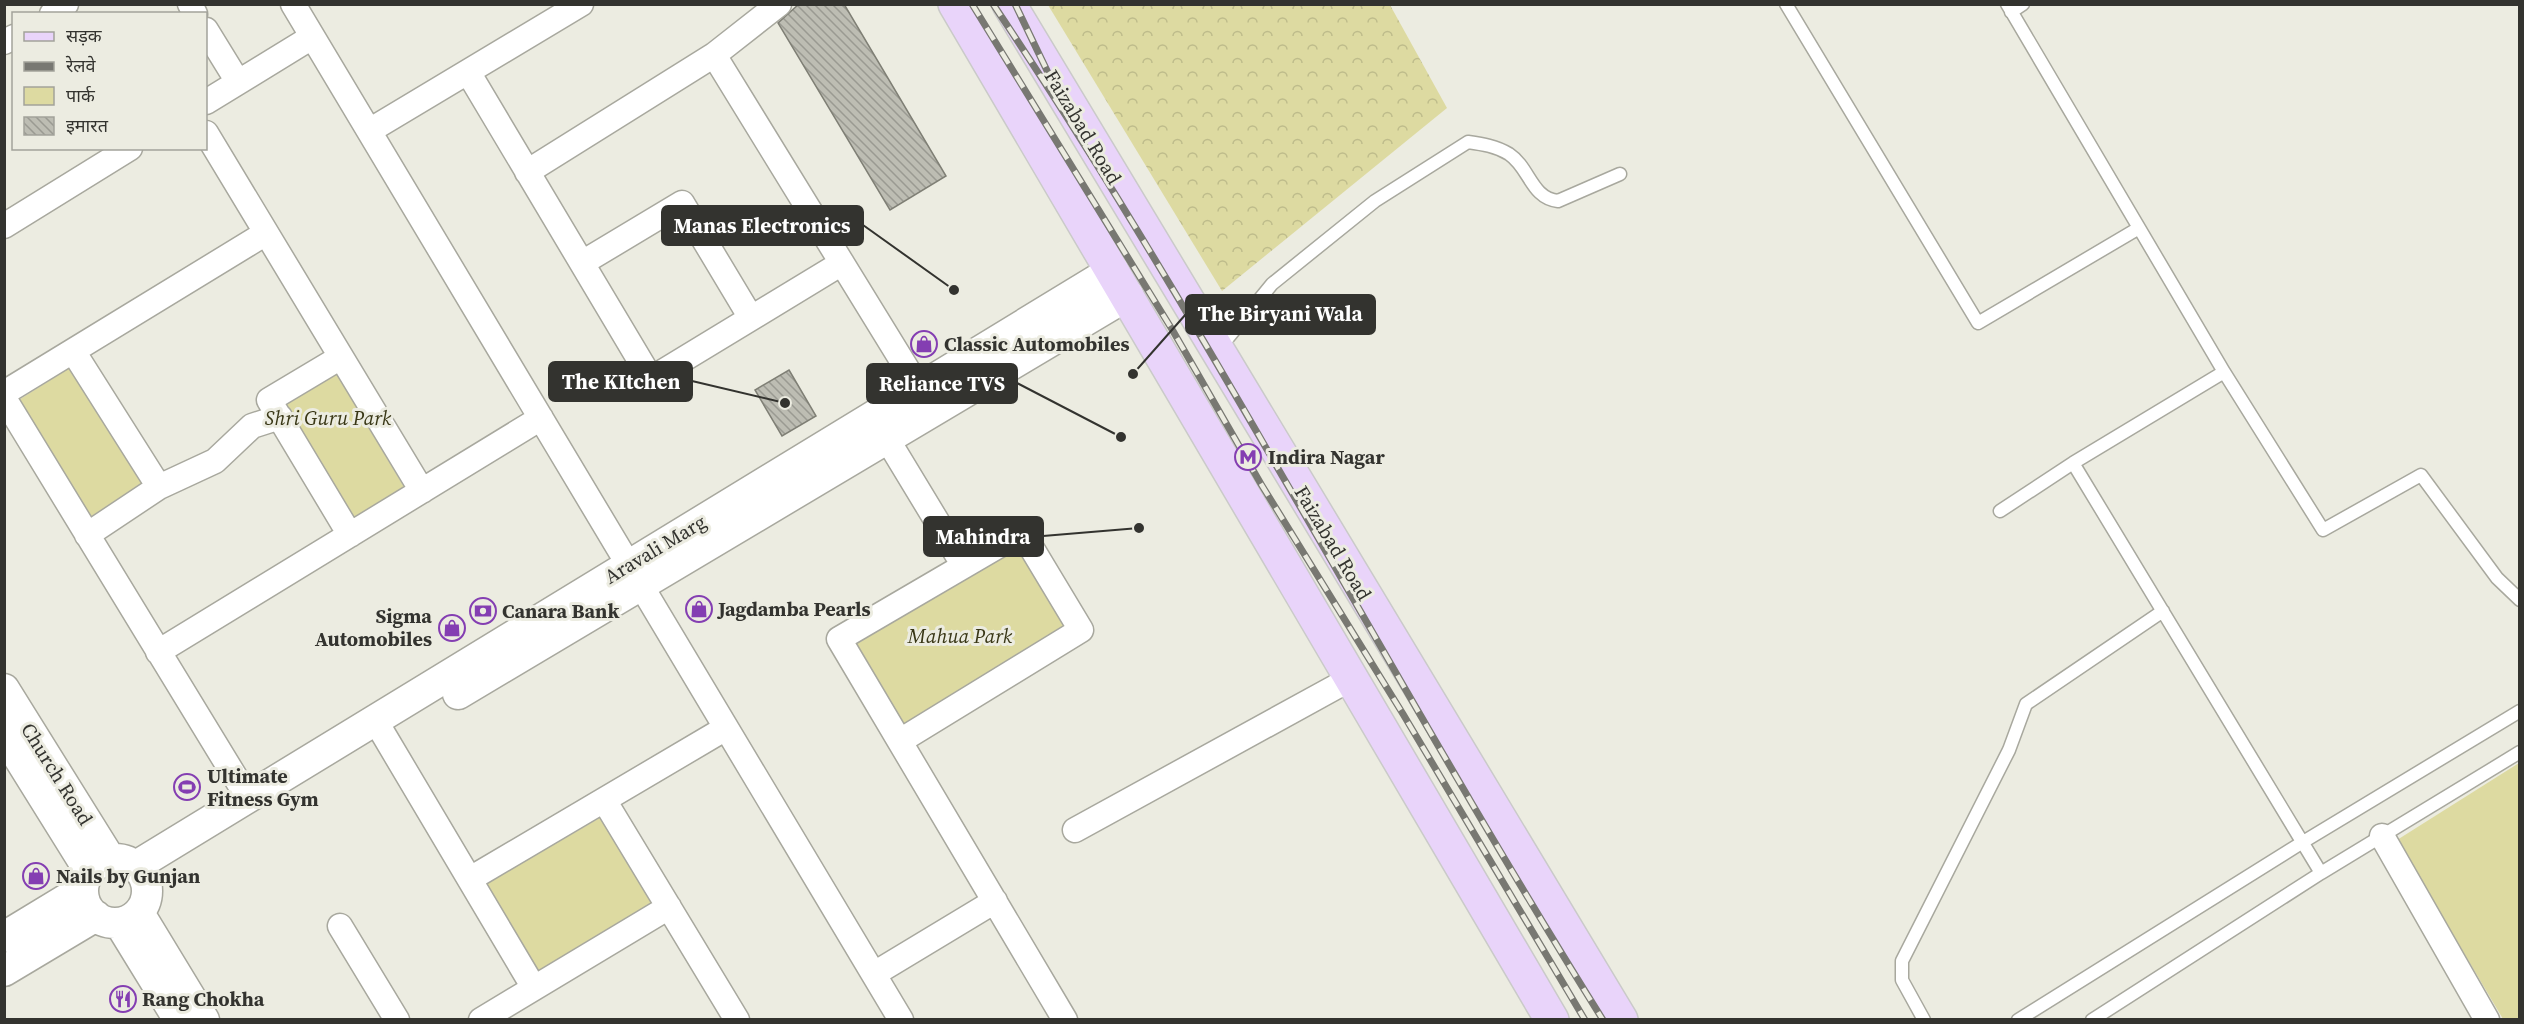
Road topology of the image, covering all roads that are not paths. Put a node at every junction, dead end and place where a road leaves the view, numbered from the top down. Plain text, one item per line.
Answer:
1 (293, 4) edge
2 (779, 4) edge
3 (955, 4) edge
4 (1009, 4) edge
5 (1786, 4) edge
6 (2023, 4) edge
7 (574, 6) edge
8 (2009, 8) edge
9 (207, 32) edge
10 (312, 37) junction
11 (714, 55) junction
12 (468, 72) junction
13 (238, 82) junction
14 (207, 101) edge
15 (369, 131) junction
16 (207, 136) edge
17 (127, 150) edge
18 (528, 172) junction
19 (1620, 174) dead end
20 (4, 226) edge
21 (2139, 228) junction
22 (266, 233) junction
23 (582, 263) junction
24 (842, 263) junction
25 (1120, 282) junction
26 (751, 318) junction
27 (73, 351) junction
28 (1218, 351) junction
29 (341, 357) junction
30 (2224, 372) junction
31 (4, 395) edge
32 (925, 399) junction
33 (280, 417) junction
34 (541, 418) junction
35 (880, 426) junction
36 (2073, 463) junction
37 (159, 487) junction
38 (422, 491) junction
39 (2000, 511) dead end
40 (87, 535) junction
41 (350, 535) junction
42 (964, 566) junction
43 (634, 575) junction
44 (2520, 600) edge
45 (2163, 612) junction
46 (158, 652) junction
47 (1352, 678) junction
48 (4, 689) edge
49 (2520, 711) edge
50 (381, 728) junction
51 (726, 728) junction
52 (4, 734) edge
53 (900, 741) junction
54 (2520, 752) edge
55 (248, 798) junction
56 (604, 800) junction
57 (1075, 830) dead end
58 (2382, 836) junction
59 (2303, 842) junction
60 (2321, 873) junction
61 (113, 874) junction
62 (470, 879) junction
63 (995, 901) junction
64 (669, 907) junction
65 (118, 918) junction
66 (340, 926) dead end
67 (4, 937) edge
68 (4, 971) edge
69 (874, 974) junction
70 (534, 988) junction
71 (179, 1020) edge
72 (204, 1020) edge
73 (397, 1020) edge
74 (481, 1020) edge
75 (737, 1020) edge
76 (901, 1020) edge
77 (1065, 1020) edge
78 (1552, 1020) edge
79 (1621, 1020) edge
80 (1924, 1020) edge
81 (2018, 1020) edge
82 (2092, 1020) edge
83 (2487, 1020) edge

1 - 10 street
2 - 11 street
3 - 25 main road
4 - 28 main road, Faizabad Road
5 - 21 lane
6 - 8 lane
7 - 12 street
8 - 21 lane
9 - 13 street
10 - 13 street
10 - 15 street
11 - 18 street
11 - 24 street
12 - 15 street
12 - 18 street
13 - 14 street
15 - 34 street
16 - 22 street
17 - 20 street
18 - 23 street
19 - 28 lane
21 - 30 lane
22 - 27 street
22 - 29 street
23 - 26 street
23 - 26 street
24 - 26 street
24 - 32 street
25 - 32 street, Aravali Marg
25 - 47 main road
27 - 31 street
27 - 37 street
28 - 79 main road, Faizabad Road
29 - 33 street
29 - 38 street
30 - 36 lane
30 - 44 lane
31 - 40 street
32 - 35 street, Aravali Marg
33 - 37 street
33 - 41 street
34 - 38 street
34 - 43 street
35 - 42 street
35 - 43 street, Aravali Marg
36 - 39 lane
36 - 45 lane
37 - 40 street
38 - 41 street
40 - 46 street
41 - 46 street
42 - 53 street
42 - 53 street
43 - 50 street, Aravali Marg
43 - 51 street
45 - 59 lane
45 - 80 lane
46 - 55 street
47 - 57 street
47 - 78 main road
48 - 61 street, Church Road
49 - 59 lane
50 - 55 street, Aravali Marg
50 - 61 street, Aravali Marg
50 - 62 street
51 - 56 street
51 - 69 street
52 - 61 street, Church Road
53 - 63 street
54 - 58 lane
55 - 61 street, Aravali Marg
56 - 62 street
56 - 64 street
58 - 60 lane
58 - 83 street
59 - 60 lane
59 - 81 lane
60 - 82 lane
61 - 65 street
61 - 65 street
61 - 67 street, Aravali Marg
62 - 70 street
63 - 69 street
63 - 77 street
64 - 70 street
64 - 75 street
65 - 68 street
65 - 71 street
65 - 72 street
66 - 73 street
69 - 76 street
70 - 74 street

